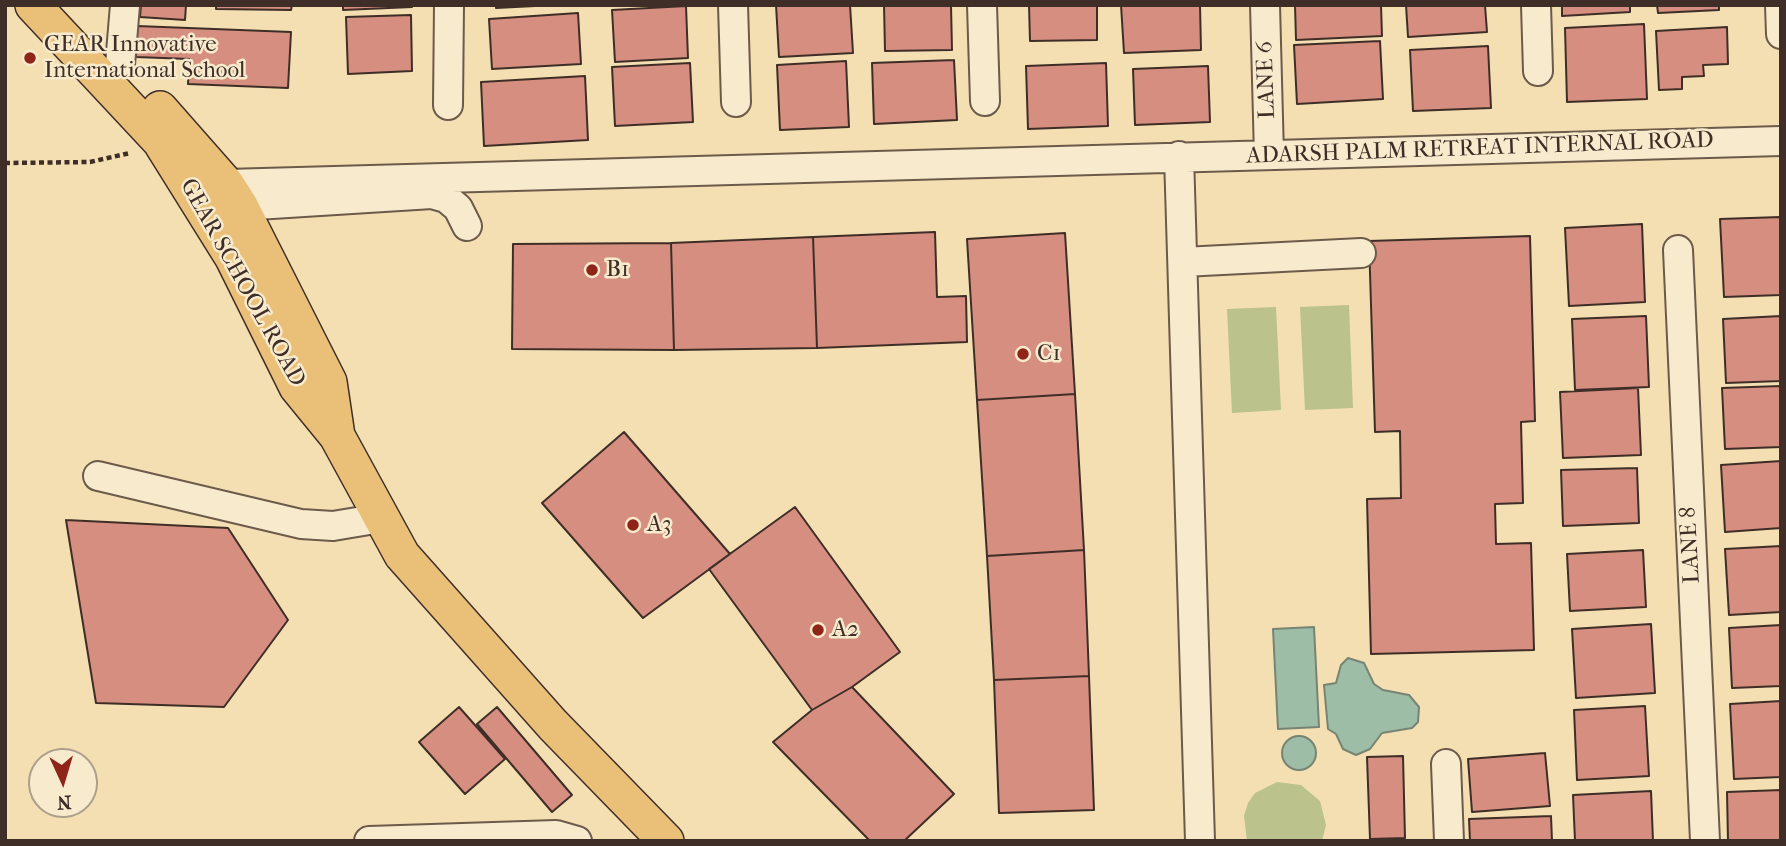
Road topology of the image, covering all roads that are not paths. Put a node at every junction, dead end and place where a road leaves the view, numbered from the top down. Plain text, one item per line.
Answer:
1 (33, 5) edge
2 (62, 5) edge
3 (125, 5) edge
4 (449, 5) edge
5 (733, 5) edge
6 (982, 5) edge
7 (1265, 5) edge
8 (1536, 5) edge
9 (1780, 5) edge
10 (1781, 34) edge
11 (120, 65) junction
12 (1538, 71) dead end
13 (985, 101) dead end
14 (736, 102) dead end
15 (448, 105) dead end
16 (1781, 141) edge
17 (178, 153) junction
18 (1269, 155) junction
19 (1179, 156) junction
20 (233, 195) junction
21 (467, 226) dead end
22 (1678, 250) dead end
23 (1361, 253) dead end
24 (1183, 262) junction
25 (337, 436) junction
26 (99, 476) dead end
27 (381, 518) junction
28 (1446, 764) dead end
29 (659, 839) edge
30 (369, 841) edge
31 (577, 841) edge
32 (1200, 841) edge
33 (1449, 841) edge
34 (1704, 841) edge

1 - 17 main road, GEAR SCHOOL ROAD
2 - 11 main road, GEAR SCHOOL ROAD
3 - 11 street
4 - 15 street
5 - 14 street
6 - 13 street
7 - 18 street, LANE 6
8 - 12 street
9 - 10 street
11 - 17 main road, GEAR SCHOOL ROAD
16 - 18 street, ADARSH PALM RETREAT INTERNAL ROAD
17 - 20 main road, GEAR SCHOOL ROAD
17 - 25 main road, GEAR SCHOOL ROAD
18 - 19 street, ADARSH PALM RETREAT INTERNAL ROAD
19 - 20 street, ADARSH PALM RETREAT INTERNAL ROAD
19 - 24 street
20 - 21 street
20 - 25 main road, GEAR SCHOOL ROAD
22 - 34 street, LANE 8
23 - 24 street
24 - 32 street
25 - 27 main road, GEAR SCHOOL ROAD
26 - 27 street
27 - 29 main road, GEAR SCHOOL ROAD
28 - 33 street
30 - 31 street

